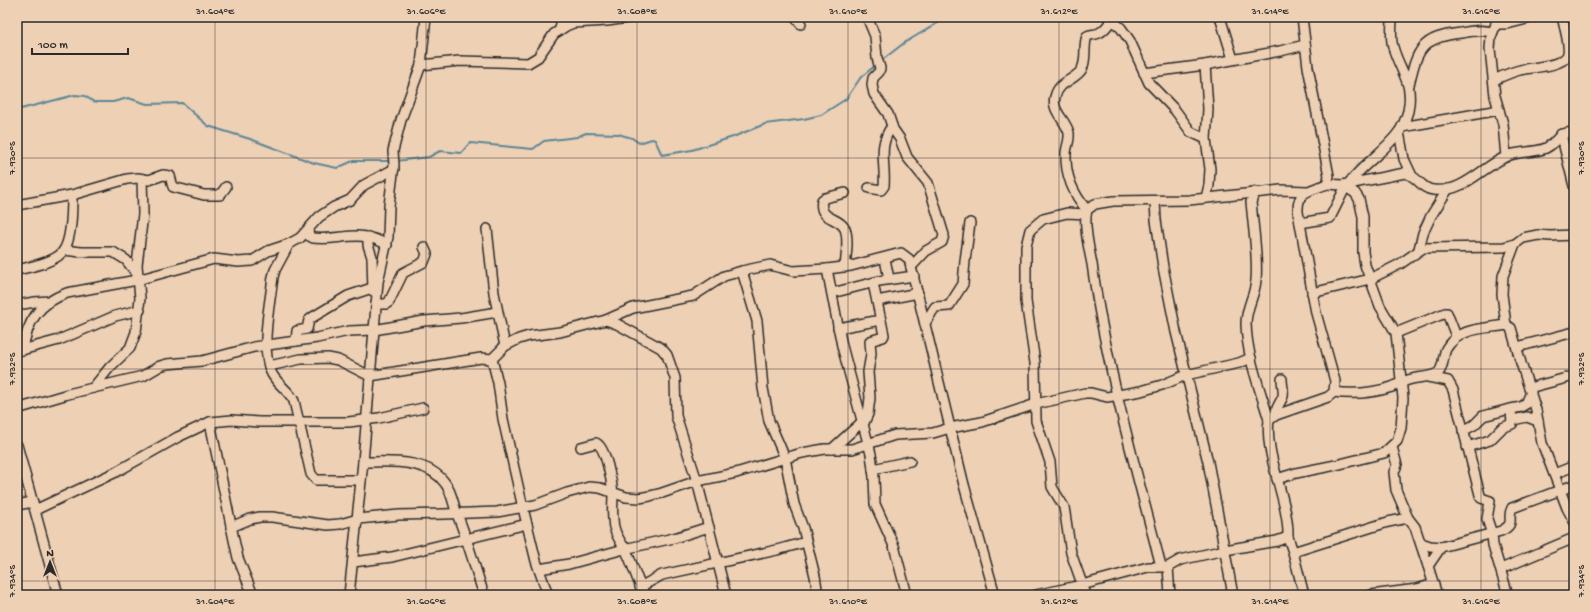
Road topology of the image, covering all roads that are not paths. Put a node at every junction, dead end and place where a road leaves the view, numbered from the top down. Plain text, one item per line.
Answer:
1 (426, 17) edge
2 (562, 17) edge
3 (634, 17) edge
4 (795, 17) edge
5 (867, 17) edge
6 (1220, 17) edge
7 (1302, 17) edge
8 (1392, 17) edge
9 (1534, 17) edge
10 (1562, 17) edge
11 (1112, 18) edge
12 (801, 24) dead end
13 (1495, 24) edge
14 (560, 30) junction
15 (1305, 45) junction
16 (1233, 59) junction
17 (421, 65) junction
18 (1205, 65) junction
19 (1144, 73) junction
20 (1494, 80) junction
21 (1409, 86) junction
22 (1499, 110) junction
23 (892, 126) junction
24 (1400, 130) junction
25 (1574, 132) edge
26 (1561, 134) junction
27 (1206, 139) junction
28 (1506, 157) junction
29 (394, 164) junction
30 (1411, 174) junction
31 (142, 179) junction
32 (1327, 184) junction
33 (1346, 185) junction
34 (1574, 186) edge
35 (226, 187) dead end
36 (869, 188) dead end
37 (1448, 189) junction
38 (1307, 191) junction
39 (1255, 192) junction
40 (845, 193) dead end
41 (72, 195) junction
42 (1206, 198) junction
43 (1155, 201) junction
44 (17, 205) edge
45 (1087, 212) junction
46 (970, 223) dead end
47 (1300, 223) junction
48 (487, 229) dead end
49 (308, 230) junction
50 (1574, 235) edge
51 (368, 237) junction
52 (289, 244) junction
53 (1516, 244) junction
54 (387, 245) junction
55 (424, 247) dead end
56 (64, 250) junction
57 (1419, 250) junction
58 (885, 259) junction
59 (845, 267) junction
60 (827, 269) junction
61 (17, 270) edge
62 (742, 270) junction
63 (912, 271) junction
64 (137, 277) junction
65 (889, 279) junction
66 (1370, 279) junction
67 (873, 283) junction
68 (372, 288) junction
69 (918, 292) junction
70 (832, 293) junction
71 (1312, 294) junction
72 (49, 301) junction
73 (877, 301) junction
74 (376, 302) junction
75 (17, 305) edge
76 (140, 310) junction
77 (497, 312) junction
78 (606, 320) junction
79 (882, 320) junction
80 (925, 323) junction
81 (1506, 325) junction
82 (838, 328) junction
83 (374, 330) junction
84 (1574, 332) edge
85 (1396, 333) junction
86 (1456, 336) junction
87 (296, 341) junction
88 (267, 345) junction
89 (505, 346) junction
90 (1517, 347) junction
91 (20, 350) edge
92 (1251, 358) junction
93 (492, 359) junction
94 (269, 366) junction
95 (1186, 375) junction
96 (370, 376) junction
97 (1424, 376) junction
98 (1574, 376) edge
99 (1282, 379) dead end
100 (1401, 383) junction
101 (93, 388) junction
102 (1530, 390) junction
103 (1334, 392) junction
104 (1117, 395) junction
105 (1036, 404) junction
106 (1526, 404) junction
107 (423, 408) dead end
108 (17, 409) edge
109 (1511, 410) junction
110 (1272, 418) junction
111 (366, 420) junction
112 (1513, 420) junction
113 (1538, 421) junction
114 (210, 422) junction
115 (299, 422) junction
116 (863, 423) junction
117 (950, 428) junction
118 (1463, 431) junction
119 (869, 443) junction
120 (17, 445) edge
121 (581, 447) dead end
122 (1392, 447) junction
123 (1467, 447) junction
124 (832, 449) junction
125 (785, 458) junction
126 (363, 462) junction
127 (910, 462) dead end
128 (20, 465) edge
129 (1574, 466) edge
130 (873, 469) junction
131 (1554, 474) junction
132 (1277, 479) junction
133 (361, 480) junction
134 (697, 481) junction
135 (1574, 485) edge
136 (1560, 490) junction
137 (613, 493) junction
138 (17, 505) edge
139 (34, 506) junction
140 (523, 508) junction
141 (457, 514) junction
142 (1408, 518) junction
143 (358, 519) junction
144 (1574, 521) edge
145 (527, 524) junction
146 (231, 527) junction
147 (709, 527) junction
148 (1492, 534) junction
149 (1288, 537) junction
150 (1478, 537) junction
151 (467, 538) junction
152 (1574, 538) edge
153 (806, 542) junction
154 (1421, 543) junction
155 (1493, 546) junction
156 (1441, 547) junction
157 (624, 549) junction
158 (1225, 550) junction
159 (1293, 552) junction
160 (353, 562) junction
161 (717, 562) junction
162 (1428, 566) junction
163 (1164, 567) junction
164 (539, 569) junction
165 (1501, 569) junction
166 (1434, 584) junction
167 (1082, 585) junction
168 (642, 591) edge
169 (58, 595) edge
170 (253, 595) edge
171 (349, 595) edge
172 (484, 595) edge
173 (548, 595) edge
174 (726, 595) edge
175 (818, 595) edge
176 (907, 595) edge
177 (995, 595) edge
178 (1036, 595) edge
179 (1086, 595) edge
180 (1170, 595) edge
181 (1233, 595) edge
182 (1304, 595) edge
183 (1371, 595) edge
184 (1437, 595) edge
185 (1508, 595) edge

1 - 17 street
2 - 14 street
3 - 14 street
4 - 12 street
5 - 23 street
6 - 16 street
7 - 15 street
8 - 21 street
9 - 13 street
10 - 20 street
11 - 19 street
11 - 45 street
13 - 20 street
13 - 21 street
14 - 17 street
15 - 16 street
15 - 32 street
16 - 18 street
17 - 29 street
18 - 19 street
18 - 27 street
19 - 27 street
20 - 22 street
21 - 24 street
22 - 24 street
22 - 28 street
23 - 36 street
23 - 63 street
24 - 30 street
24 - 33 street
25 - 26 street
26 - 28 street
26 - 34 street
27 - 42 street
28 - 37 street
29 - 49 street
29 - 54 street
30 - 33 street
30 - 37 street
31 - 35 street
31 - 41 street
31 - 64 street
32 - 33 street
32 - 38 street
33 - 47 street
33 - 66 street
37 - 57 street
38 - 39 street
38 - 47 street
39 - 42 street
39 - 92 street
40 - 59 street
41 - 44 street
41 - 56 street
42 - 43 street
43 - 45 street
43 - 95 street
45 - 104 street
45 - 105 street
46 - 80 street
47 - 71 street
48 - 77 street
49 - 51 street
49 - 52 street
50 - 53 street
51 - 54 street
51 - 68 street
52 - 64 street
52 - 88 street
53 - 57 street
53 - 81 street
54 - 74 street
55 - 74 street
56 - 61 street
56 - 64 street
57 - 66 street
58 - 59 street
58 - 63 street
58 - 65 street
59 - 60 street
60 - 62 street
60 - 70 street
62 - 78 street
62 - 125 street
63 - 65 street
63 - 69 street
64 - 72 street
64 - 76 street
65 - 67 street
66 - 71 street
66 - 85 street
67 - 70 street
67 - 73 street
68 - 74 street
68 - 87 street
69 - 73 street
69 - 80 street
70 - 82 street
71 - 103 street
72 - 75 street
72 - 91 street
73 - 79 street
74 - 83 street
76 - 91 street
76 - 101 street
77 - 83 street
77 - 89 street
78 - 89 street
78 - 134 street
79 - 82 street
79 - 116 street
80 - 117 street
81 - 86 street
81 - 90 street
82 - 116 street
83 - 87 street
83 - 96 street
84 - 90 street
85 - 86 street
85 - 100 street
86 - 97 street
87 - 88 street
88 - 94 street
88 - 101 street
89 - 93 street
90 - 102 street
92 - 95 street
92 - 110 street
93 - 96 street
93 - 140 street
94 - 96 street
94 - 115 street
95 - 104 street
95 - 158 street
96 - 111 street
97 - 100 street
97 - 118 street
98 - 102 street
99 - 110 street
100 - 103 street
100 - 122 street
101 - 108 street
102 - 106 street
102 - 113 street
103 - 110 street
104 - 105 street
104 - 163 street
105 - 117 street
105 - 167 street
106 - 109 street
106 - 112 street
107 - 111 street
109 - 112 street
109 - 118 street
110 - 132 street
111 - 115 street
111 - 126 street
112 - 113 street
112 - 123 street
113 - 131 street
114 - 115 street
114 - 139 street
114 - 146 street
115 - 133 street
116 - 119 street
116 - 124 street
117 - 119 street
117 - 177 street
118 - 123 street
119 - 124 street
119 - 130 street
120 - 128 street
121 - 137 street
122 - 132 street
122 - 142 street
123 - 148 street
124 - 125 street
125 - 134 street
125 - 153 street
126 - 133 street
126 - 141 street
127 - 130 street
128 - 139 street
129 - 131 street
130 - 176 street
131 - 136 street
132 - 149 street
133 - 143 street
134 - 137 street
134 - 147 street
135 - 136 street
136 - 144 street
136 - 148 street
137 - 140 street
137 - 157 street
138 - 139 street
139 - 169 street
140 - 141 street
140 - 145 street
141 - 143 street
141 - 151 street
142 - 154 street
142 - 159 street
143 - 146 street
143 - 160 street
145 - 151 street
145 - 164 street
146 - 170 street
147 - 157 street
147 - 161 street
148 - 150 street
148 - 155 street
149 - 158 street
149 - 159 street
150 - 155 street
150 - 156 street
151 - 160 street
151 - 172 street
152 - 165 street
153 - 161 street
153 - 175 street
154 - 156 street
154 - 162 street
155 - 165 street
156 - 162 street
157 - 164 street
157 - 168 street
158 - 163 street
158 - 181 street
159 - 182 street
160 - 171 street
161 - 168 street
161 - 174 street
162 - 166 street
163 - 167 street
163 - 180 street
164 - 173 street
165 - 185 street
166 - 183 street
166 - 184 street
167 - 178 street
167 - 179 street

